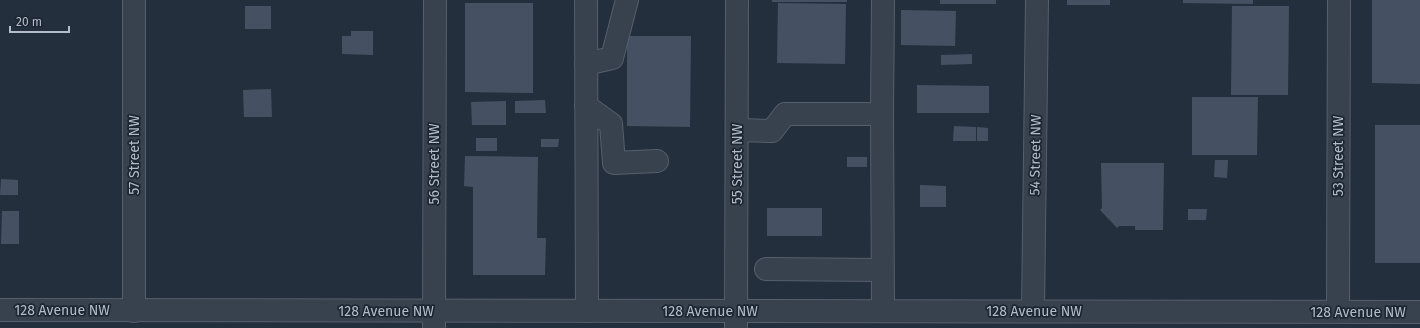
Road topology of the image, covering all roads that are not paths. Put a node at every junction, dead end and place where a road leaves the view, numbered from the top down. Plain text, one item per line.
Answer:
1 (134, 0) edge
2 (435, 0) edge
3 (586, 0) edge
4 (626, 0) edge
5 (737, 0) edge
6 (883, 0) edge
7 (1037, 0) edge
8 (1338, 0) edge
9 (586, 64) junction
10 (586, 106) junction
11 (882, 114) junction
12 (737, 130) junction
13 (657, 162) dead end
14 (766, 269) dead end
15 (882, 270) junction
16 (0, 310) edge
17 (884, 310) junction
18 (1033, 310) junction
19 (134, 311) junction
20 (587, 311) junction
21 (1338, 311) junction
22 (1420, 312) edge
23 (434, 319) edge
24 (736, 319) edge
25 (1192, 320) edge

1 - 19 street, 57 Street NW
2 - 23 street, 56 Street NW
3 - 9 street
4 - 9 street
5 - 12 street, 55 Street NW
6 - 11 street
7 - 18 street, 54 Street NW
8 - 21 street, 53 Street NW
9 - 10 street
10 - 13 street
10 - 20 street
11 - 12 street
11 - 15 street
12 - 24 street, 55 Street NW
14 - 15 street
15 - 17 street
16 - 19 street, 128 Avenue NW
17 - 18 street, 128 Avenue NW
17 - 24 street, 128 Avenue NW
18 - 25 street, 128 Avenue NW
19 - 23 street, 128 Avenue NW
20 - 23 street, 128 Avenue NW
20 - 24 street, 128 Avenue NW
21 - 22 street, 128 Avenue NW
21 - 25 street, 128 Avenue NW

